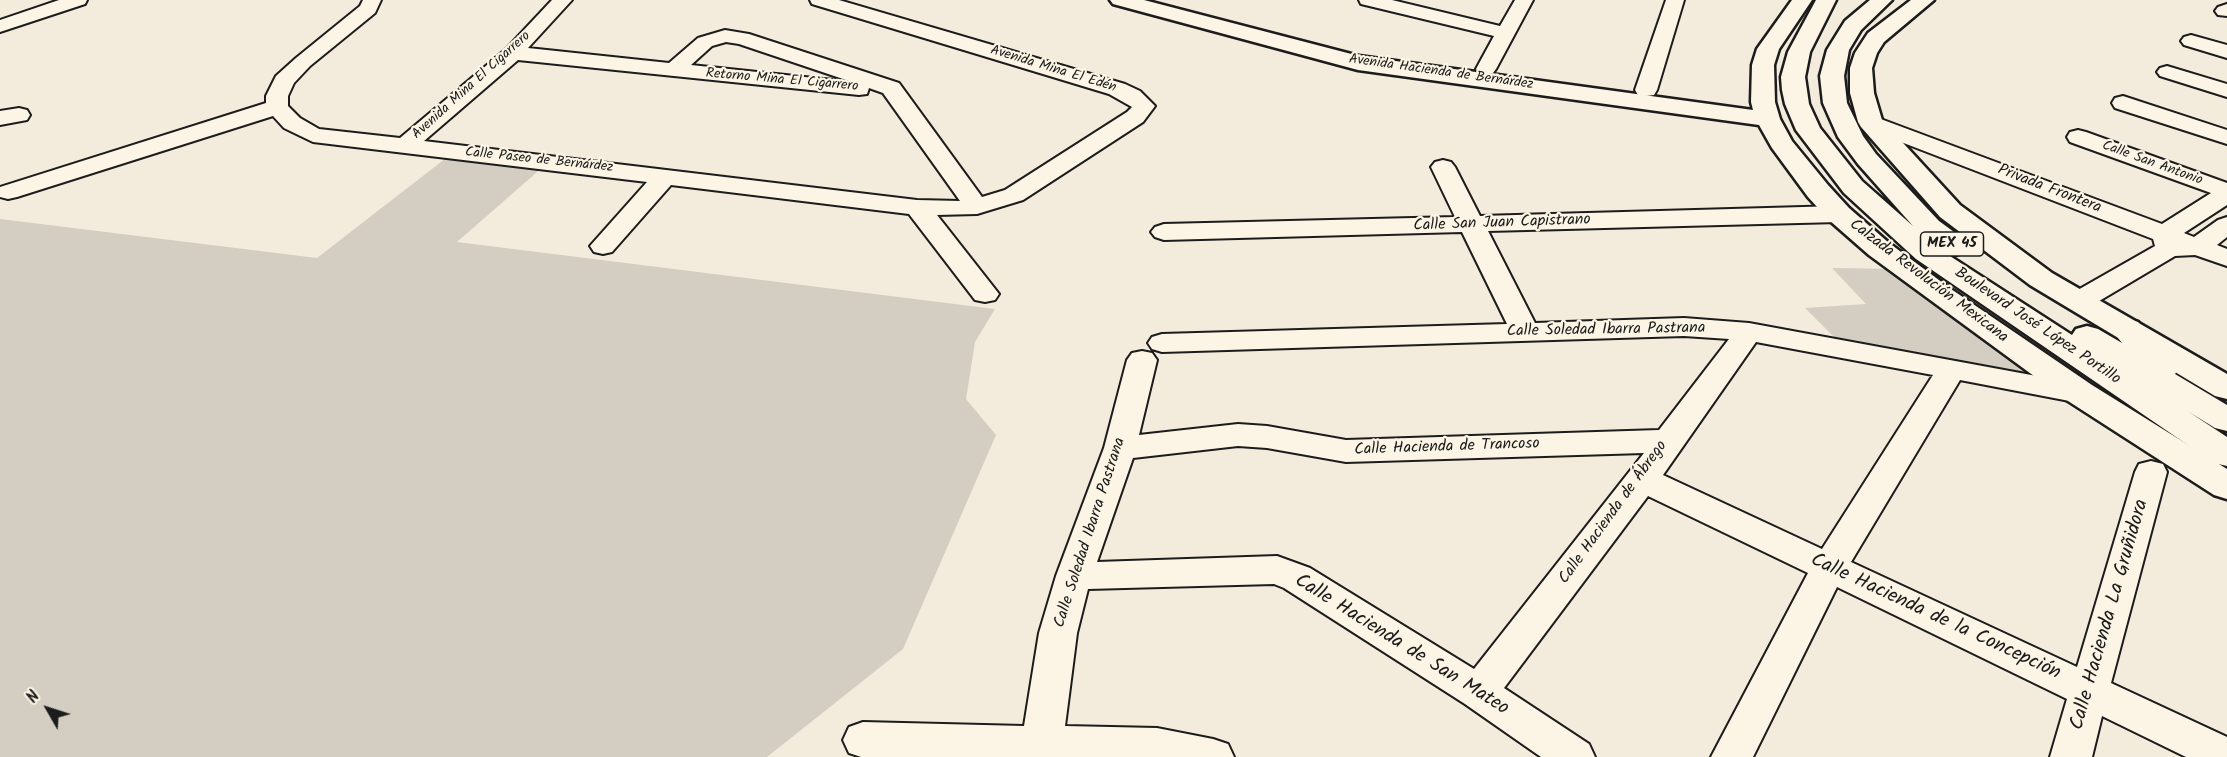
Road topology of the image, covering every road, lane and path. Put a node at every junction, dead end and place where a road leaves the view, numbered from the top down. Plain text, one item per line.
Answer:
1 (78, 0) edge
2 (372, 0) edge
3 (563, 0) edge
4 (819, 0) edge
5 (1120, 0) edge
6 (1163, 0) edge
7 (1368, 0) edge
8 (1524, 0) edge
9 (1675, 0) edge
10 (1802, 0) edge
11 (1826, 0) edge
12 (1882, 0) edge
13 (1924, 0) edge
14 (0, 26) edge
15 (1784, 26) junction
16 (1505, 33) junction
17 (2191, 41) dead end
18 (2227, 52) edge
19 (513, 53) junction
20 (1486, 69) junction
21 (674, 70) junction
22 (2167, 72) dead end
23 (1793, 77) junction
24 (891, 88) junction
25 (1646, 90) junction
26 (2227, 91) edge
27 (2123, 103) dead end
28 (277, 107) junction
29 (1766, 110) junction
30 (1870, 122) junction
31 (2078, 136) dead end
32 (2227, 137) edge
33 (405, 146) junction
34 (1443, 167) dead end
35 (666, 176) junction
36 (8, 192) dead end
37 (2227, 192) edge
38 (917, 207) junction
39 (967, 208) junction
40 (1839, 214) junction
41 (1472, 225) junction
42 (2227, 225) edge
43 (1164, 232) dead end
44 (2167, 242) junction
45 (603, 246) dead end
46 (2197, 246) junction
47 (2227, 258) edge
48 (985, 294) dead end
49 (2079, 301) junction
50 (2127, 329) junction
51 (1525, 332) junction
52 (1749, 332) junction
53 (1951, 371) junction
54 (2080, 393) junction
55 (2167, 398) junction
56 (2221, 406) edge
57 (1668, 441) junction
58 (1120, 448) junction
59 (2227, 454) edge
60 (2151, 472) dead end
61 (1643, 479) junction
62 (2227, 486) edge
63 (1829, 568) junction
64 (1074, 576) junction
65 (1479, 692) junction
66 (2089, 692) junction
67 (863, 740) dead end
68 (1042, 743) junction
69 (1213, 757) edge
70 (1574, 757) edge
71 (1732, 757) edge
72 (2071, 757) edge
73 (2227, 757) edge

1 - 14 street
2 - 28 street
3 - 19 street, Avenida Mina El Cigarrero
4 - 39 street, Avenida Mina El Edén
5 - 29 street, Avenida Hacienda de Bernárdez
6 - 20 street, Avenida Hacienda de Bernárdez
7 - 16 street
8 - 16 street
9 - 25 street
10 - 15 street, Calzada Revolución Mexicana
11 - 23 street, Boulevard José López Portillo / MEX 45
12 - 55 street, Boulevard José López Portillo / MEX 45
13 - 30 street
15 - 23 street
15 - 29 street, Calzada Revolución Mexicana
16 - 20 street
17 - 18 street
19 - 21 street, Retorno Mina El Cigarrero
19 - 33 street, Avenida Mina El Cigarrero
20 - 25 street, Avenida Hacienda de Bernárdez
21 - 24 street, Retorno Mina El Cigarrero
21 - 24 street, Retorno Mina El Cigarrero
22 - 26 street
23 - 55 street, Boulevard José López Portillo / MEX 45
24 - 39 street
25 - 29 street, Avenida Hacienda de Bernárdez
27 - 32 street
28 - 33 street, Calle Paseo de Bernárdez
28 - 36 street
29 - 40 street, Calzada Revolución Mexicana
30 - 44 street, Privada Frontera
30 - 49 street
31 - 37 street, Calle San Antonio
33 - 35 street, Calle Paseo de Bernárdez
34 - 41 street
35 - 38 street, Calle Paseo de Bernárdez
35 - 45 street
37 - 44 street
38 - 39 street, Calle Paseo de Bernárdez
38 - 48 street
40 - 41 street, Calle San Juan Capistrano
40 - 54 street, Calzada Revolución Mexicana
41 - 43 street, Calle San Juan Capistrano
41 - 51 street
42 - 46 street
44 - 46 street
44 - 49 street
46 - 47 street
49 - 50 street
50 - 55 street
50 - 56 street
51 - 52 street, Calle Soledad Ibarra Pastrana
51 - 58 street, Calle Soledad Ibarra Pastrana
52 - 53 street, Calle Soledad Ibarra Pastrana
52 - 57 street, Calle Hacienda de Ábrego
53 - 54 street, Calle Soledad Ibarra Pastrana
53 - 63 street
54 - 62 street, Calzada Revolución Mexicana
55 - 56 street, Boulevard José López Portillo / MEX 45
55 - 59 street, Boulevard José López Portillo / MEX 45
57 - 58 street, Calle Hacienda de Trancoso
57 - 61 street, Calle Hacienda de Ábrego
58 - 64 street, Calle Soledad Ibarra Pastrana
60 - 66 street, Calle Hacienda La Gruñidora
61 - 63 street, Calle Hacienda de la Concepción
61 - 65 street, Calle Hacienda de Ábrego
63 - 66 street, Calle Hacienda de la Concepción
63 - 71 street
64 - 65 street, Calle Hacienda de San Mateo
64 - 68 street, Calle Soledad Ibarra Pastrana
65 - 70 street, Calle Hacienda de San Mateo
66 - 72 street, Calle Hacienda La Gruñidora
66 - 73 street, Calle Hacienda de la Concepción
67 - 68 street
68 - 69 street

